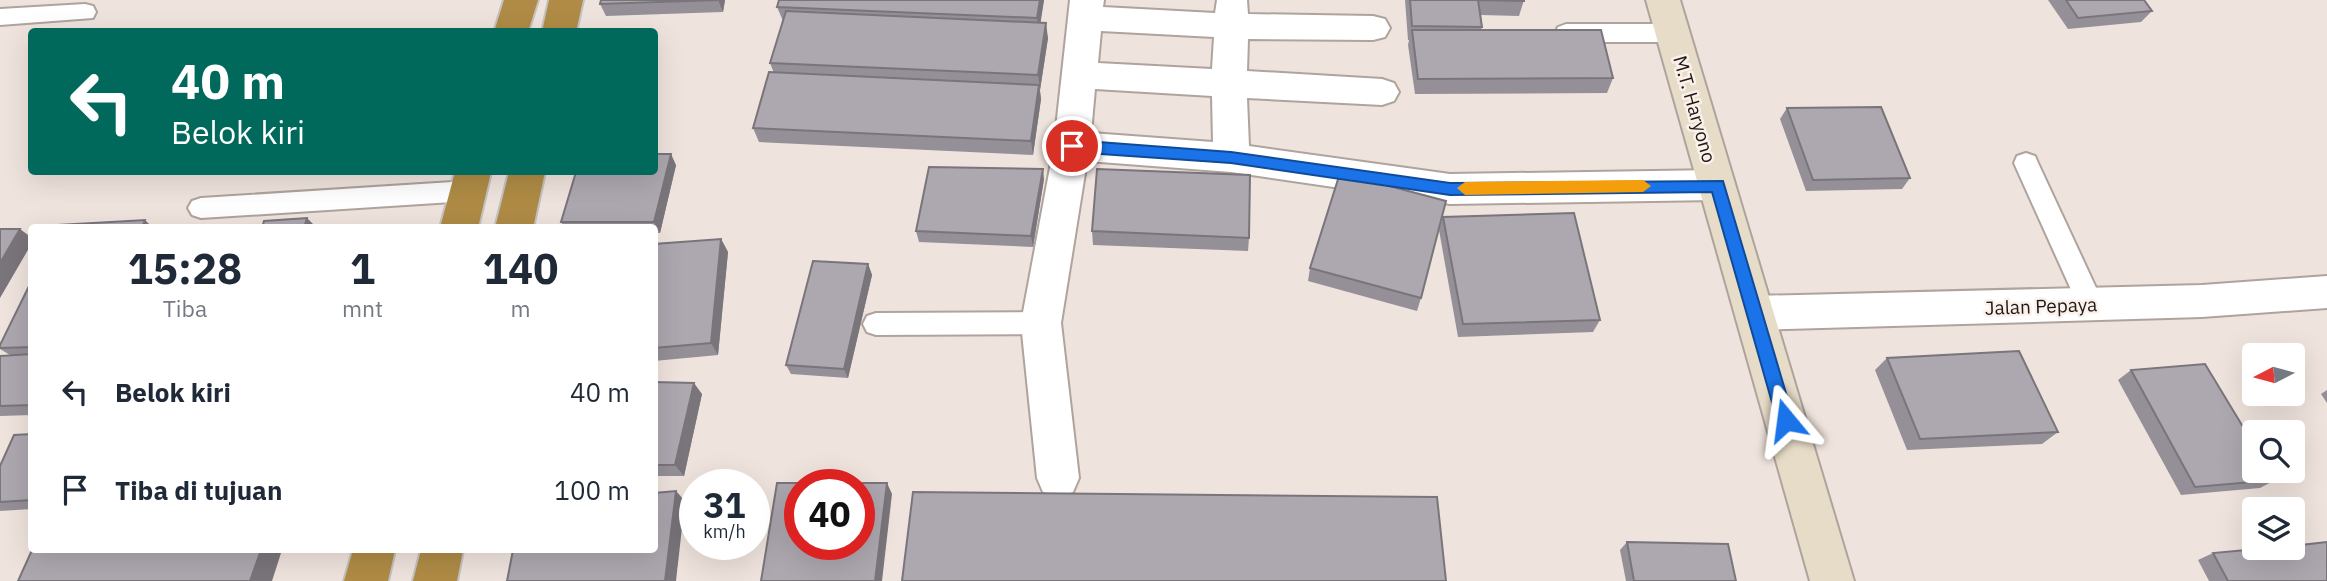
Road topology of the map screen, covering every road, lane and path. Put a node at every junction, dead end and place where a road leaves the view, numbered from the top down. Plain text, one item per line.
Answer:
1 (520, 0) edge
2 (566, 0) edge
3 (1086, 9) edge
4 (85, 12) dead end
5 (1232, 13) edge
6 (1668, 17) edge
7 (0, 18) edge
8 (1373, 27) dead end
9 (512, 28) edge
10 (560, 28) edge
11 (1547, 34) edge
12 (1080, 75) junction
13 (1229, 85) junction
14 (1382, 92) dead end
15 (1072, 146) junction
16 (1231, 158) junction
17 (2026, 163) dead end
18 (526, 175) edge
19 (471, 181) edge
20 (1717, 186) junction
21 (201, 208) dead end
22 (460, 224) edge
23 (515, 224) edge
24 (2327, 292) edge
25 (2091, 305) junction
26 (1754, 313) junction
27 (1041, 323) junction
28 (876, 324) dead end
29 (1058, 478) dead end
30 (373, 553) edge
31 (366, 581) edge
32 (1832, 581) edge

1 - 9 highway
2 - 10 highway
3 - 5 street
3 - 12 street
4 - 7 lane
5 - 8 street
5 - 13 street
6 - 11 lane
6 - 20 street, M.T. Haryono
12 - 13 street
12 - 15 street
13 - 14 street
13 - 16 street
15 - 16 street
15 - 27 street
16 - 20 street
17 - 25 lane
18 - 23 highway
19 - 21 lane
19 - 22 highway
20 - 26 street, M.T. Haryono
24 - 25 street, Jalan Pepaya
25 - 26 street, Jalan Pepaya
26 - 32 street, M.T. Haryono
27 - 28 lane
27 - 29 street
30 - 31 highway

